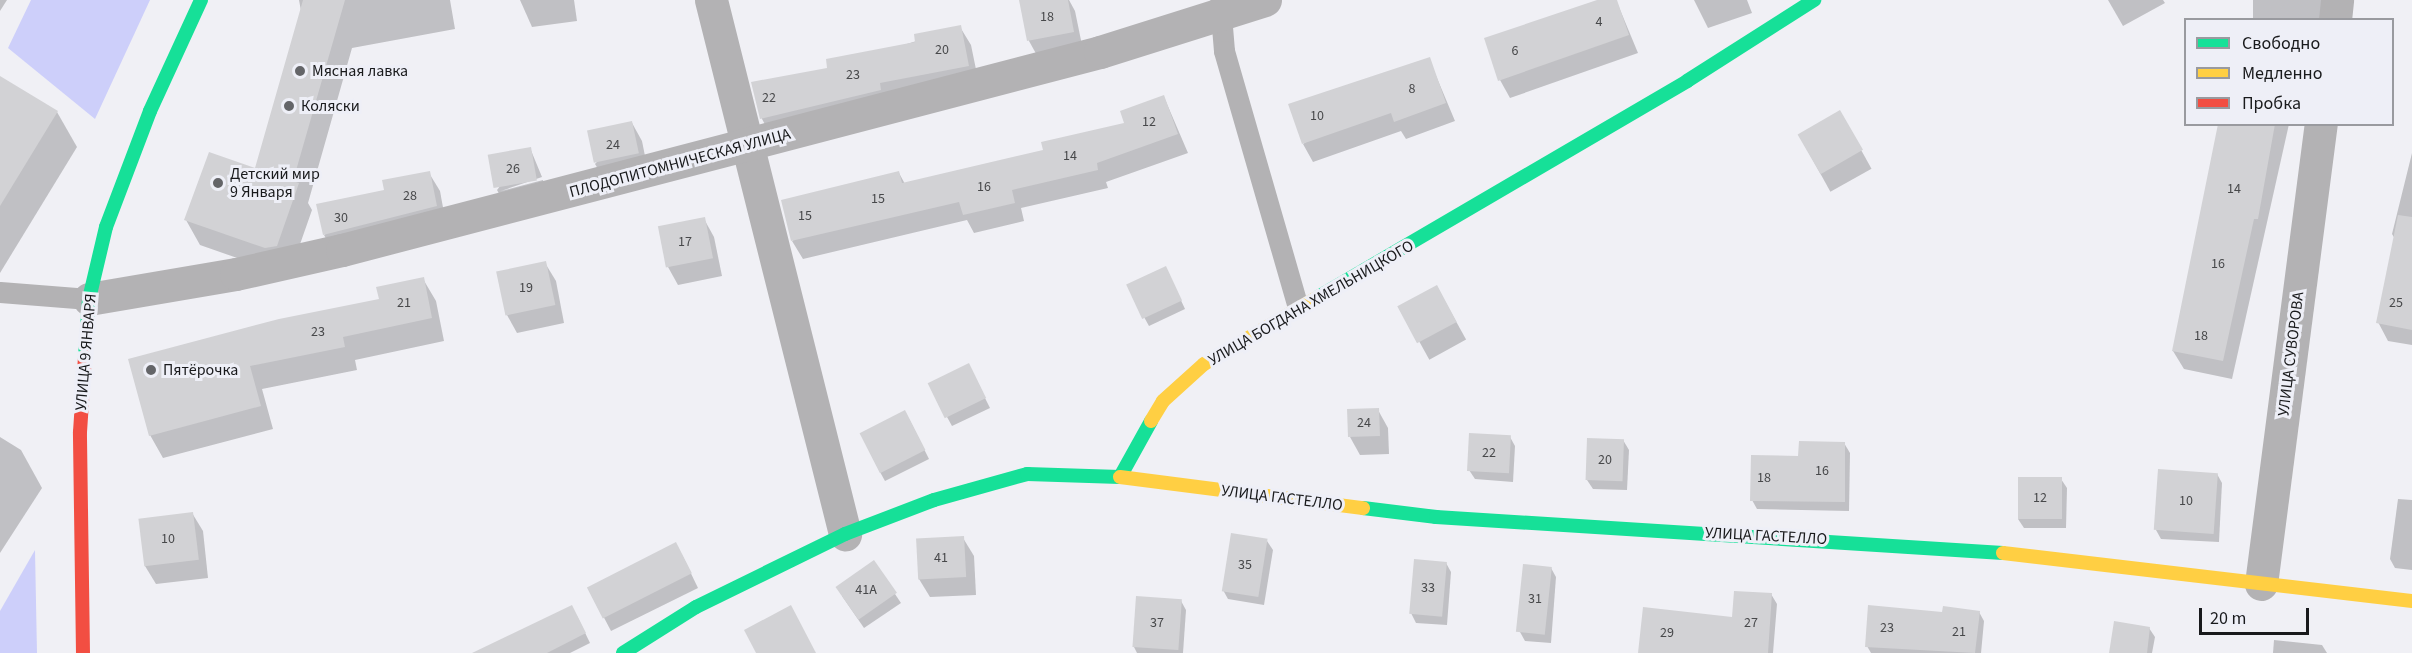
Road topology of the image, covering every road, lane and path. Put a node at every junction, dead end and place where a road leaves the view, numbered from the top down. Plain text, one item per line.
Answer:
1 (201, 0) edge
2 (711, 0) edge
3 (1265, 0) edge
4 (1814, 0) edge
5 (2337, 0) edge
6 (1221, 7) edge
7 (2335, 18) edge
8 (2321, 126) edge
9 (746, 145) junction
10 (0, 292) edge
11 (89, 299) junction
12 (1298, 308) junction
13 (1120, 477) junction
14 (845, 534) junction
15 (2261, 584) junction
16 (2412, 601) edge
17 (83, 653) edge
18 (622, 653) edge

1 - 11 street, УЛИЦА 9 ЯНВАРЯ
2 - 9 street
3 - 6 street, ПЛОДОПИТОМНИЧЕСКАЯ УЛИЦА
4 - 12 street, УЛИЦА БОГДАНА ХМЕЛЬНИЦКОГО
5 - 7 street
6 - 9 street, ПЛОДОПИТОМНИЧЕСКАЯ УЛИЦА
6 - 12 lane
8 - 15 street, УЛИЦА СУВОРОВА
9 - 11 street, ПЛОДОПИТОМНИЧЕСКАЯ УЛИЦА
9 - 14 street
10 - 11 lane
11 - 17 street, УЛИЦА 9 ЯНВАРЯ
12 - 13 street, УЛИЦА БОГДАНА ХМЕЛЬНИЦКОГО
13 - 14 street
13 - 15 street, УЛИЦА ГАСТЕЛЛО
14 - 18 street
15 - 16 street, УЛИЦА ГАСТЕЛЛО

